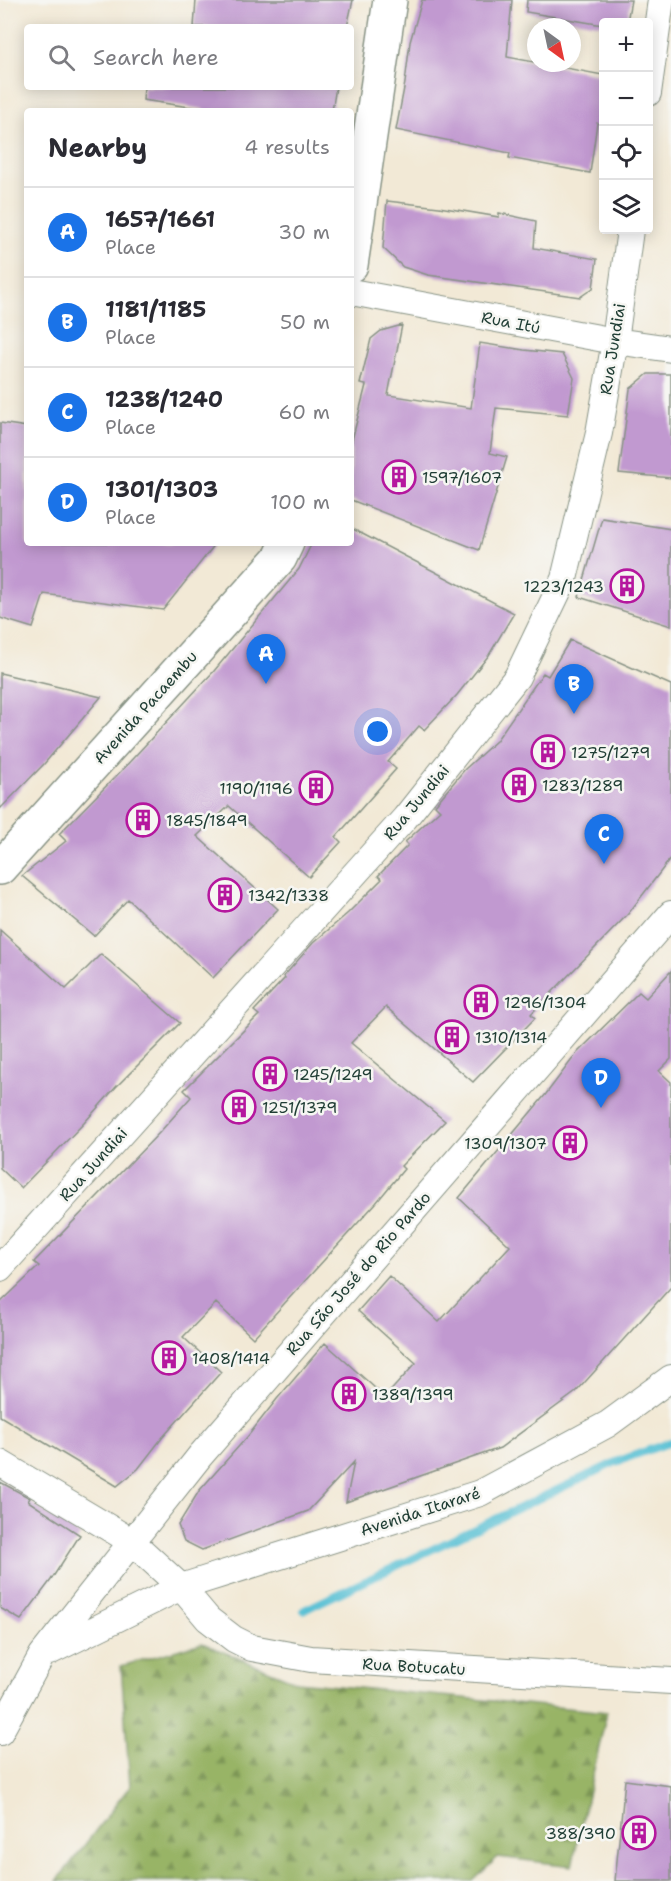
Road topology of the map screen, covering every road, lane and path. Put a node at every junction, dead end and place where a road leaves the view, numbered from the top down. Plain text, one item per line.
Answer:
1 (390, 0) edge
2 (661, 0) edge
3 (651, 72) edge
4 (629, 234) edge
5 (354, 245) edge
6 (354, 293) edge
7 (615, 341) junction
8 (671, 350) edge
9 (286, 546) edge
10 (0, 868) edge
11 (671, 914) edge
12 (0, 1268) edge
13 (671, 1378) edge
14 (0, 1463) edge
15 (131, 1541) junction
16 (182, 1587) junction
17 (42, 1655) junction
18 (671, 1681) edge
19 (0, 1732) edge

1 - 5 main road
2 - 3 street
4 - 7 street, Rua Jundiai
6 - 7 street, Rua Itú
7 - 8 street, Rua Itú
7 - 12 street, Rua Jundiai
9 - 10 main road, Avenida Pacaembu
11 - 15 street, Rua São José do Rio Pardo
13 - 16 street, Avenida Itararé
14 - 15 street, Rua Botucatu
15 - 16 street, Rua Botucatu
15 - 17 street, Rua São José do Rio Pardo
16 - 17 street, Avenida Itararé
16 - 18 street, Rua Botucatu
17 - 19 street, Rua São José do Rio Pardo

